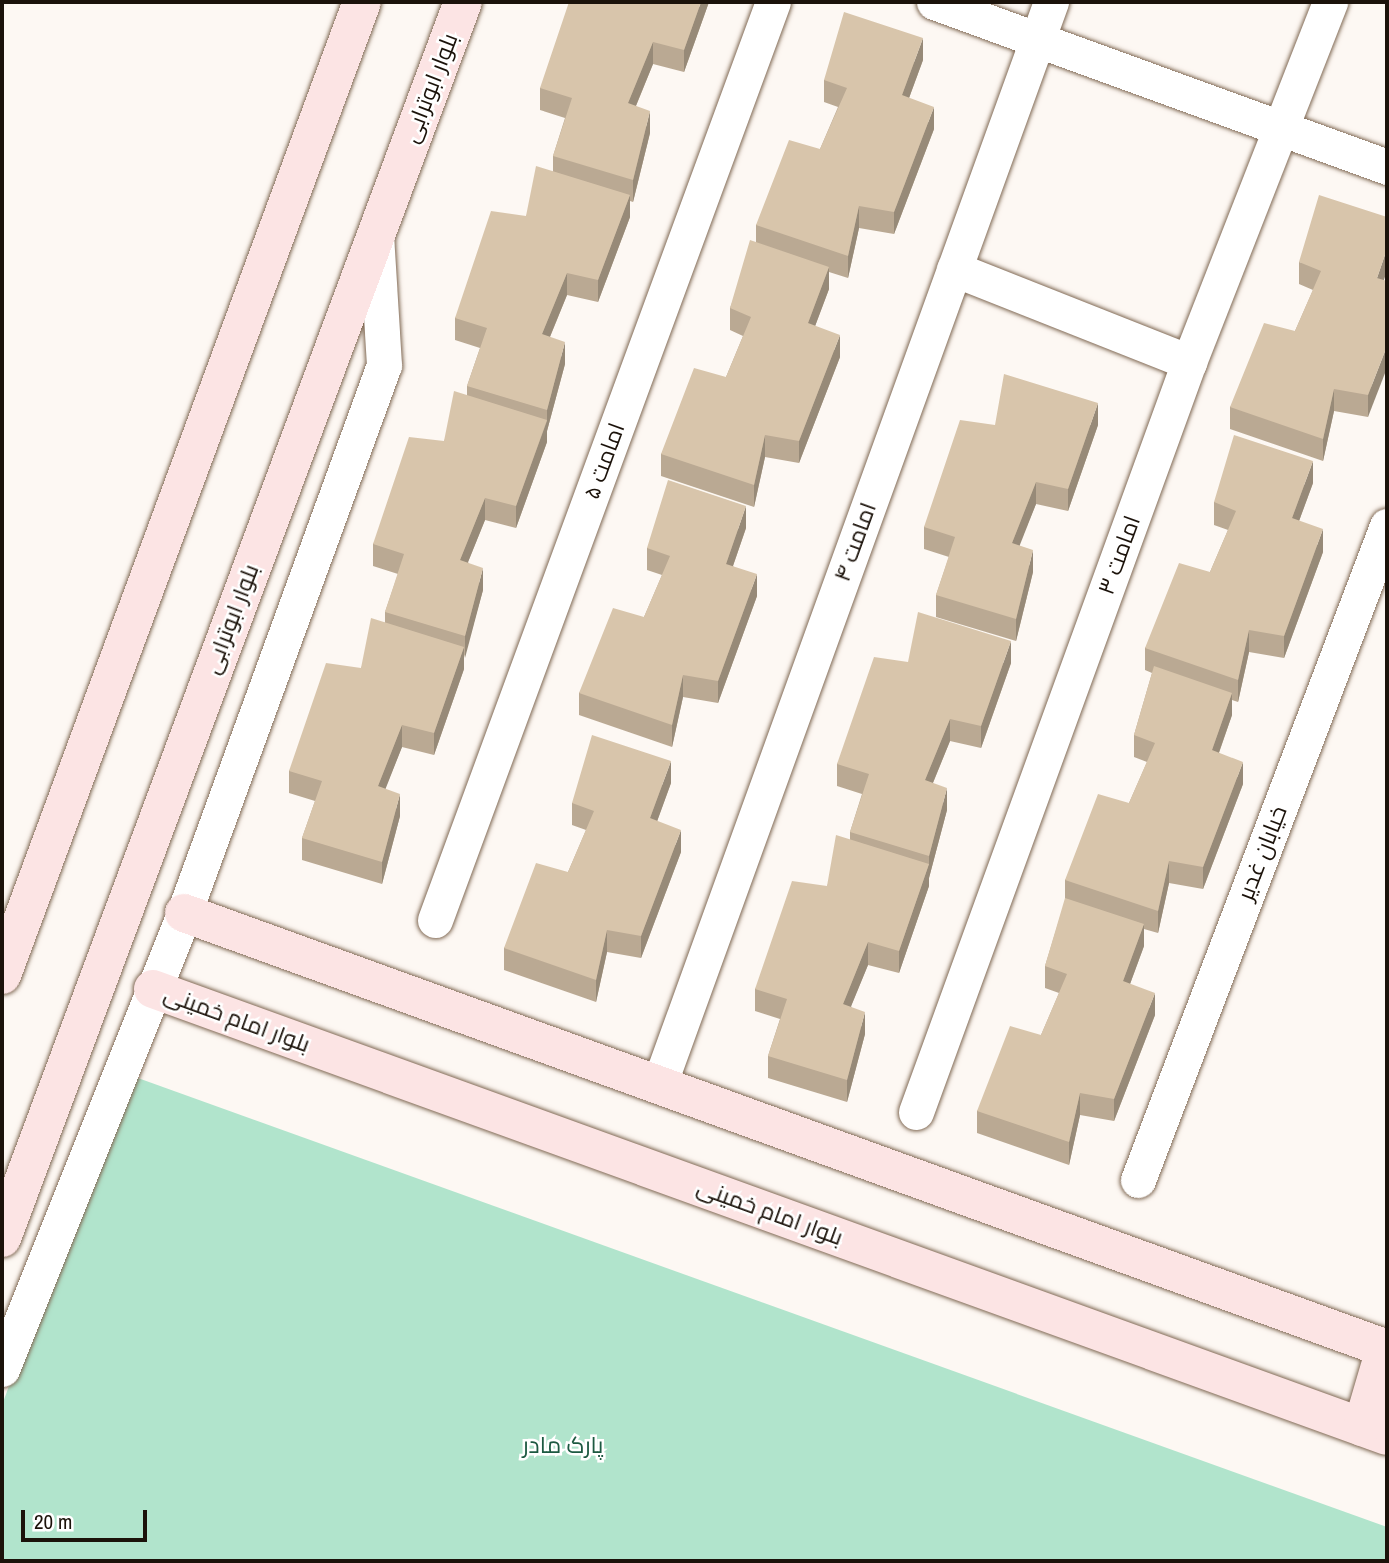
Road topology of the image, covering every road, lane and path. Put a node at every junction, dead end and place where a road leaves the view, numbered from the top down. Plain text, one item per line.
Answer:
1 (362, 2) edge
2 (463, 2) edge
3 (773, 2) edge
4 (934, 2) edge
5 (1051, 2) edge
6 (1330, 2) edge
7 (1038, 40) junction
8 (1282, 129) junction
9 (1387, 167) edge
10 (376, 232) junction
11 (954, 269) junction
12 (1189, 362) junction
13 (1387, 526) edge
14 (184, 913) junction
15 (435, 920) dead end
16 (2, 975) edge
17 (153, 989) junction
18 (660, 1082) junction
19 (916, 1112) dead end
20 (1138, 1180) dead end
21 (2, 1238) edge
22 (1386, 1349) edge
23 (2, 1369) edge
24 (1375, 1431) edge

1 - 16 street
2 - 10 street, بلوار ابوترابی
3 - 15 street, امامت ۵
4 - 7 street
5 - 7 street, امامت ۴
6 - 8 street, امامت ۳
7 - 8 street
7 - 11 street, امامت ۴
8 - 9 street
8 - 12 street, امامت ۳
10 - 14 street
10 - 21 street, بلوار ابوترابی
11 - 12 street
11 - 18 street, امامت ۴
12 - 19 street, امامت ۳
13 - 20 street, خیابان غدیر
14 - 17 street
14 - 18 street
17 - 23 street
17 - 24 street, بلوار امام خمینی
18 - 22 street
22 - 24 street

